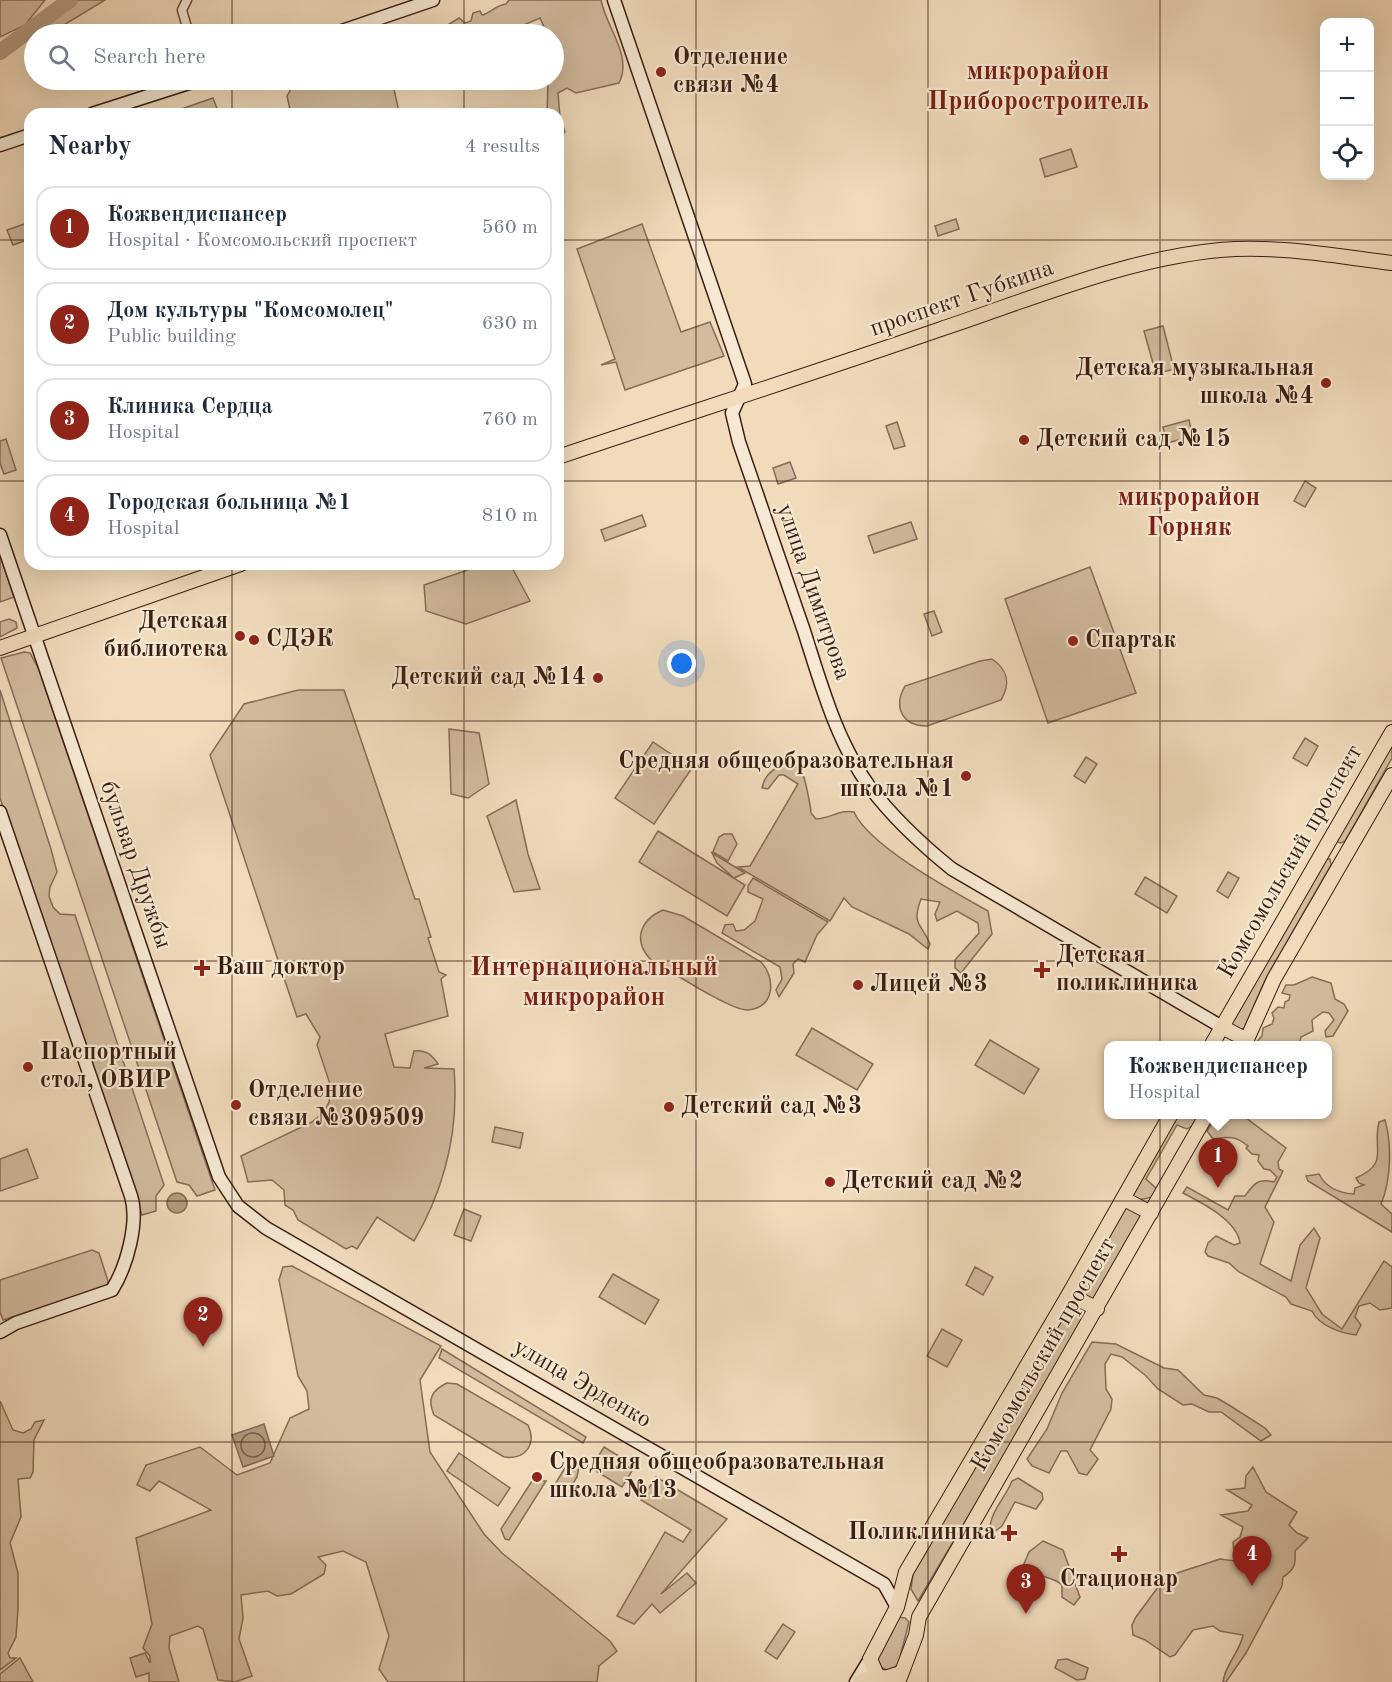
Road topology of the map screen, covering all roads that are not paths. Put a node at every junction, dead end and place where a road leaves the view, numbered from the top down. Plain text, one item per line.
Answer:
1 (186, 0) edge
2 (433, 0) edge
3 (614, 0) edge
4 (186, 24) edge
5 (362, 24) edge
6 (167, 90) edge
7 (111, 108) edge
8 (24, 137) edge
9 (0, 145) edge
10 (1392, 263) edge
11 (738, 397) junction
12 (564, 455) edge
13 (0, 535) edge
14 (224, 570) edge
15 (34, 636) junction
16 (0, 648) edge
17 (1392, 732) edge
18 (1392, 775) edge
19 (0, 812) edge
20 (1326, 844) junction
21 (1345, 855) junction
22 (1222, 1027) junction
23 (1214, 1041) edge
24 (1243, 1041) edge
25 (1247, 1041) edge
26 (1168, 1119) edge
27 (1204, 1119) edge
28 (1124, 1199) junction
29 (237, 1206) joint
30 (1151, 1213) junction
31 (1069, 1294) junction
32 (1097, 1309) junction
33 (0, 1332) edge
34 (897, 1607) junction
35 (919, 1617) junction
36 (870, 1659) junction
37 (900, 1677) edge
38 (883, 1678) edge
39 (858, 1682) edge

1 - 4 street
2 - 5 main road
3 - 11 main road, улица Димитрова
6 - 7 main road
8 - 9 main road
10 - 11 main road, проспект Губкина
11 - 12 main road, проспект Губкина
11 - 22 main road, улица Димитрова
13 - 15 main road, бульвар Дружбы
14 - 15 main road
15 - 16 main road
15 - 29 main road, бульвар Дружбы
17 - 20 main road, Комсомольский проспект
18 - 21 main road, Комсомольский проспект
19 - 33 main road
20 - 21 main road
20 - 22 main road, Комсомольский проспект
21 - 25 main road, Комсомольский проспект
22 - 23 main road, Комсомольский проспект
22 - 24 main road
26 - 28 main road, Комсомольский проспект
27 - 30 main road, Комсомольский проспект
28 - 30 main road
28 - 31 main road, Комсомольский проспект
29 - 34 main road, улица Эрденко
30 - 32 main road, Комсомольский проспект
31 - 32 main road
31 - 34 main road, Комсомольский проспект
32 - 35 main road, Комсомольский проспект
34 - 35 main road
34 - 36 main road, Комсомольский проспект
35 - 37 main road, Комсомольский проспект
36 - 38 main road
36 - 39 main road
37 - 38 main road, Комсомольский проспект
38 - 39 main road, Комсомольский проспект

